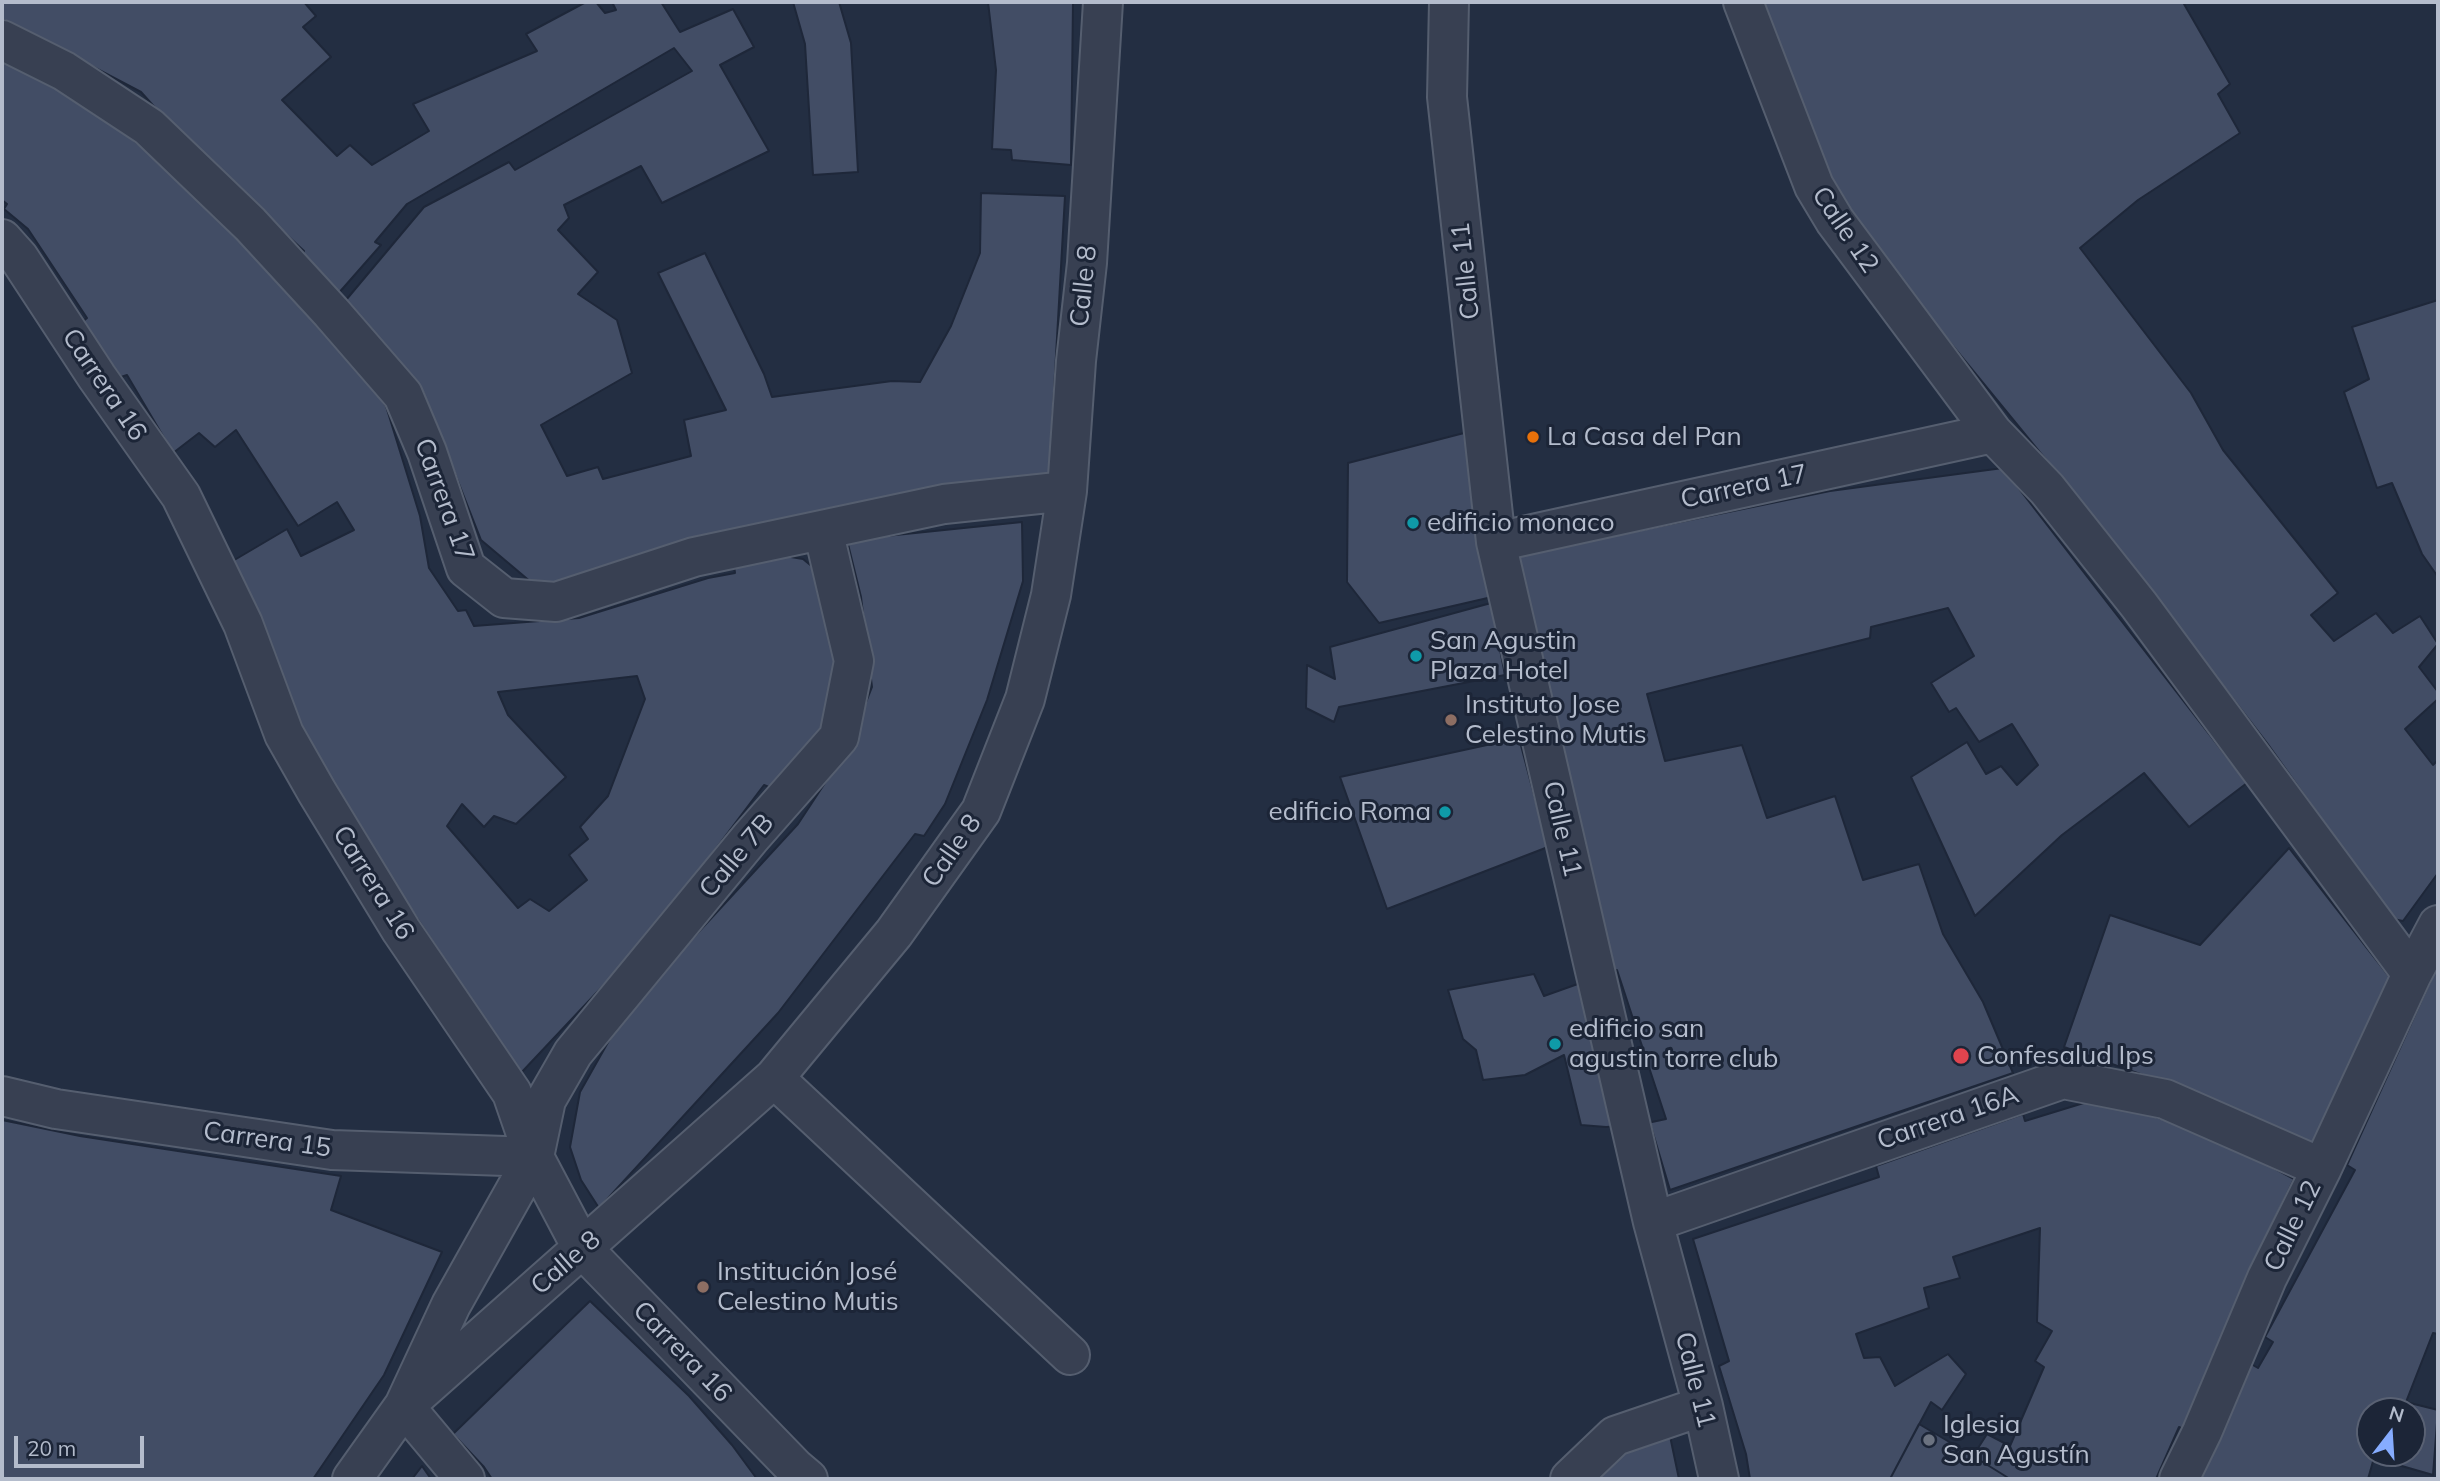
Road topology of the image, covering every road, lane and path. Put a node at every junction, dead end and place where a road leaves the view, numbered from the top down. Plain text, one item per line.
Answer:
1 (1103, 2) edge
2 (1449, 2) edge
3 (1743, 2) edge
4 (2, 40) edge
5 (2, 239) edge
6 (1993, 433) junction
7 (1067, 491) junction
8 (823, 530) junction
9 (1496, 542) junction
10 (2438, 925) edge
11 (2412, 974) junction
12 (774, 1079) junction
13 (2, 1096) edge
14 (534, 1157) junction
15 (2322, 1168) junction
16 (1653, 1222) junction
17 (583, 1248) junction
18 (1070, 1355) dead end
19 (404, 1406) junction
20 (1703, 1406) junction
21 (352, 1479) edge
22 (465, 1479) edge
23 (808, 1479) edge
24 (1570, 1479) edge
25 (1719, 1479) edge
26 (2179, 1479) edge

1 - 7 street, Calle 8
2 - 9 street, Calle 11
3 - 6 street, Calle 12
4 - 8 street, Carrera 17
5 - 14 street, Carrera 16
6 - 9 street, Carrera 17
6 - 11 street, Calle 12
7 - 8 street, Carrera 17
7 - 12 street, Calle 8
8 - 14 street, Calle 7B
9 - 16 street, Calle 11
10 - 11 street
11 - 15 street, Calle 12
12 - 17 street, Calle 8
12 - 18 street
13 - 14 street, Carrera 15
14 - 17 street, Carrera 16
14 - 19 street, Calle 7B
15 - 16 street, Carrera 16A
15 - 26 street, Calle 12
16 - 20 street, Calle 11
17 - 19 street, Calle 8
17 - 23 street, Carrera 16
19 - 21 street, Calle 8
19 - 22 street
20 - 24 street
20 - 25 street, Calle 11

